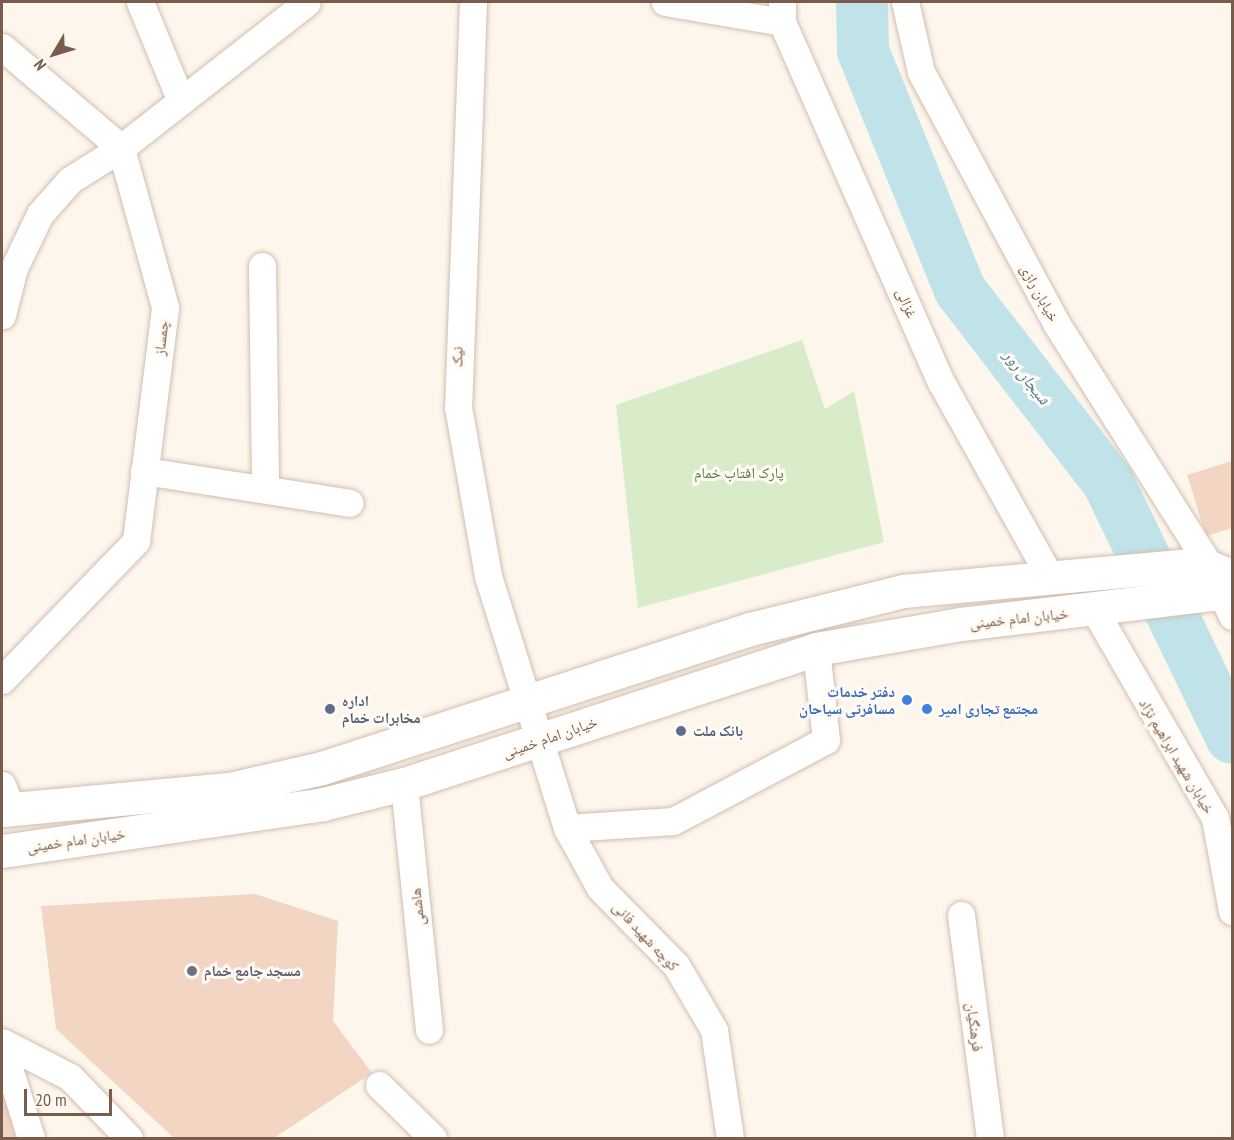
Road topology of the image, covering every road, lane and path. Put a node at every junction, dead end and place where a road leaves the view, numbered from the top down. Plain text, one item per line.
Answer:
1 (140, 2) edge
2 (473, 2) edge
3 (665, 2) edge
4 (905, 2) edge
5 (310, 3) edge
6 (782, 12) edge
7 (2, 47) edge
8 (181, 101) junction
9 (121, 148) junction
10 (262, 266) dead end
11 (2, 315) edge
12 (144, 471) junction
13 (265, 489) junction
14 (350, 503) dead end
15 (1049, 575) junction
16 (1220, 583) edge
17 (1095, 611) junction
18 (816, 649) junction
19 (2, 680) edge
20 (527, 704) junction
21 (536, 742) junction
22 (405, 784) junction
23 (5, 801) edge
24 (567, 828) junction
25 (2, 851) edge
26 (1233, 911) edge
27 (961, 915) dead end
28 (429, 1030) dead end
29 (2, 1044) edge
30 (379, 1085) dead end
31 (31, 1138) edge
32 (129, 1138) edge
33 (433, 1138) edge
34 (730, 1138) edge
35 (990, 1138) edge

1 - 8 street
2 - 20 street, نیک
3 - 6 street, غزالی
4 - 16 street, خیابان رازی
5 - 8 street
6 - 15 street, غزالی
7 - 9 street
8 - 9 street
9 - 11 street
9 - 12 street, چمساز
10 - 13 street
12 - 13 street
12 - 19 street, چمساز
13 - 14 street
15 - 16 main road
15 - 20 main road
16 - 17 main road, خیابان امام خمینی
17 - 18 main road, خیابان امام خمینی
17 - 26 street, خیابان شهید ابراهیم نژاد
18 - 21 main road, خیابان امام خمینی
18 - 24 street
20 - 21 street, نیک
20 - 23 main road
21 - 22 main road, خیابان امام خمینی
21 - 24 street, کوچه شهید فانی
22 - 25 main road, خیابان امام خمینی
22 - 28 street, هاشمی
24 - 34 street, کوچه شهید فانی
27 - 35 street, فرهنگیان
29 - 31 street
29 - 32 street
30 - 33 street

